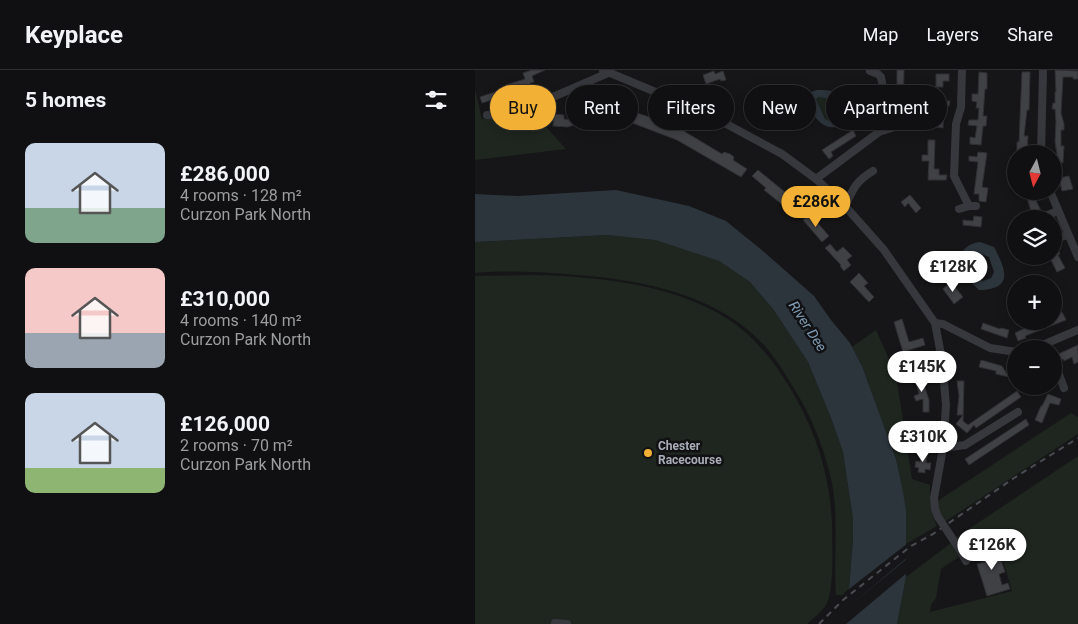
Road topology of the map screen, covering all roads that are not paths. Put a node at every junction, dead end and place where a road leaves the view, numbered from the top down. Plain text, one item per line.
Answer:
1 (627, 70) edge
2 (962, 70) edge
3 (1043, 70) edge
4 (605, 71) edge
5 (871, 71) edge
6 (623, 79) junction
7 (487, 115) dead end
8 (885, 130) edge
9 (879, 132) junction
10 (1041, 145) edge
11 (873, 171) dead end
12 (816, 180) junction
13 (845, 206) junction
14 (959, 209) dead end
15 (1062, 220) edge
16 (1069, 235) junction
17 (1062, 237) edge
18 (1078, 256) edge
19 (935, 323) junction
20 (1078, 330) edge
21 (1059, 340) edge
22 (1007, 351) edge
23 (1062, 382) edge
24 (1064, 388) dead end
25 (1018, 412) dead end
26 (943, 448) junction
27 (966, 560) dead end
28 (555, 623) dead end
29 (567, 624) edge

1 - 6 street
2 - 14 street
3 - 10 street
4 - 6 street
4 - 7 street
5 - 9 street
6 - 12 street
8 - 9 street
9 - 12 street
11 - 13 street
12 - 13 street
13 - 19 street
15 - 16 street
16 - 17 street
16 - 18 street
19 - 22 street
19 - 26 street
20 - 21 street
23 - 24 street
25 - 26 street
26 - 27 street, bridge
28 - 29 street

